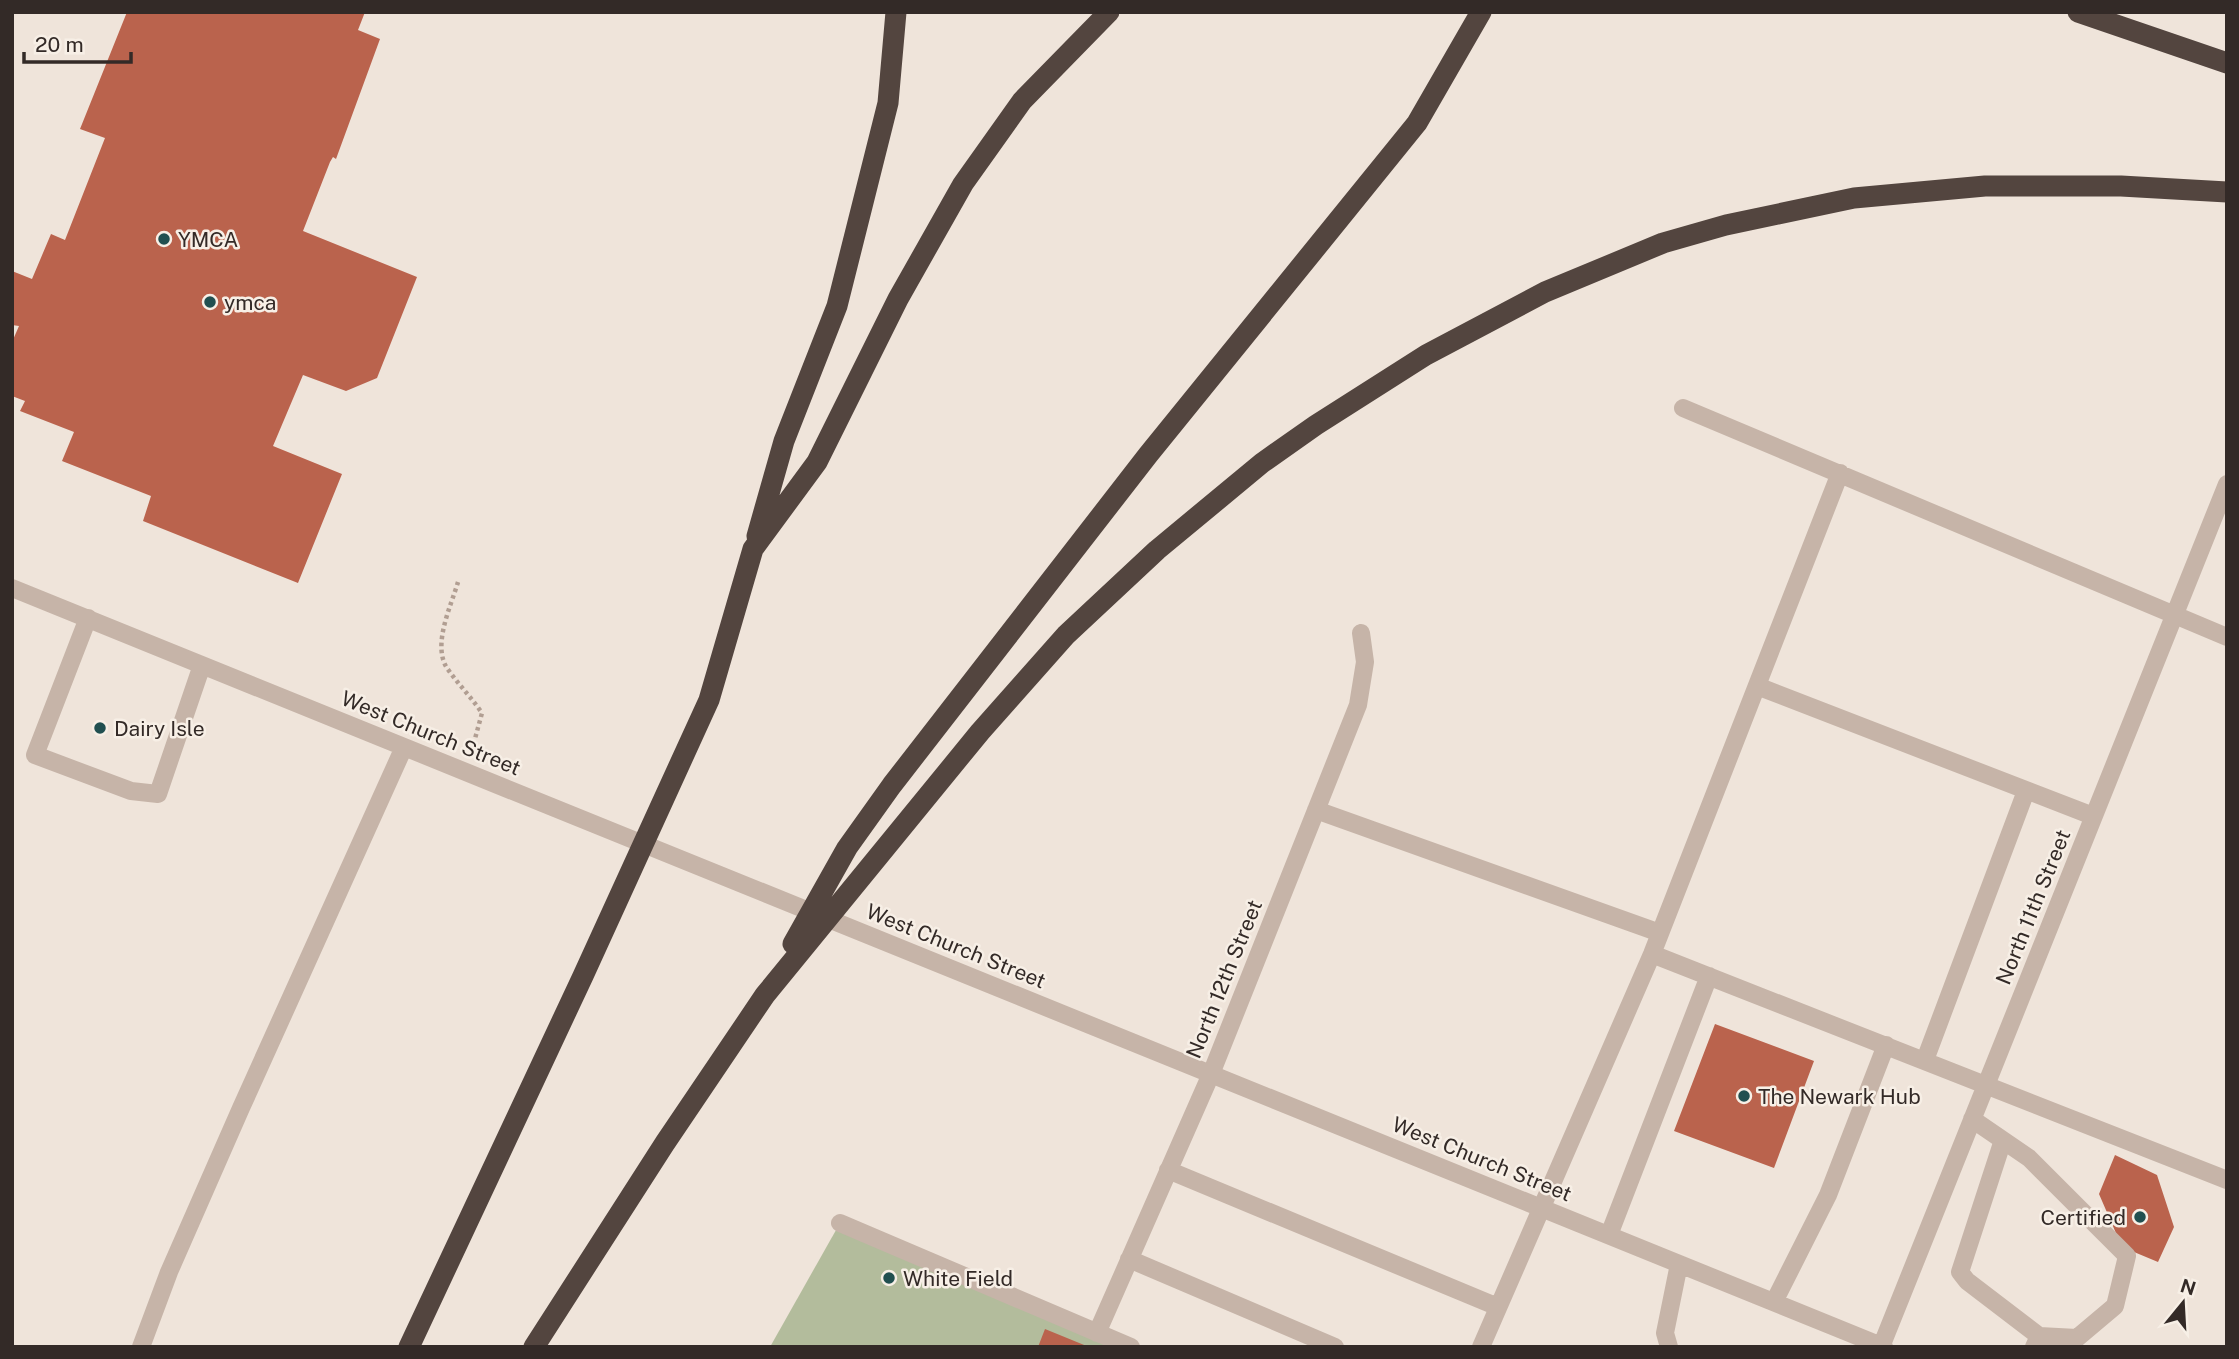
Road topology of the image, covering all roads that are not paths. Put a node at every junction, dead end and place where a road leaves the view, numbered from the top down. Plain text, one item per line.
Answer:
1 (896, 12) edge
2 (1109, 12) edge
3 (1481, 12) edge
4 (2078, 12) edge
5 (2227, 63) edge
6 (2227, 192) edge
7 (1683, 408) dead end
8 (1840, 473) junction
9 (2227, 484) edge
10 (753, 549) junction
11 (12, 588) edge
12 (2174, 617) junction
13 (88, 618) junction
14 (1361, 633) dead end
15 (2227, 637) edge
16 (202, 665) junction
17 (1757, 686) junction
18 (404, 747) junction
19 (2026, 791) junction
20 (1316, 810) junction
21 (2093, 816) junction
22 (1660, 933) junction
23 (1652, 954) junction
24 (1709, 976) junction
25 (765, 995) junction
26 (1886, 1045) junction
27 (1925, 1060) junction
28 (1211, 1074) junction
29 (1986, 1085) junction
30 (1972, 1119) junction
31 (2003, 1140) junction
32 (1168, 1170) junction
33 (2227, 1180) edge
34 (1540, 1208) junction
35 (840, 1223) dead end
36 (1609, 1235) junction
37 (1129, 1259) junction
38 (1679, 1264) junction
39 (1774, 1302) junction
40 (1498, 1307) junction
41 (1097, 1333) junction
42 (2037, 1341) edge
43 (1882, 1346) edge
44 (141, 1347) edge
45 (409, 1347) edge
46 (534, 1347) edge
47 (1131, 1347) edge
48 (1335, 1347) edge
49 (1481, 1347) edge
50 (1670, 1347) edge

1 - 10 highway
2 - 10 highway
3 - 25 highway
4 - 5 highway
6 - 25 highway
7 - 8 street
8 - 12 street
8 - 17 street
9 - 12 street, North 11th Street
10 - 45 highway
11 - 13 street, West Church Street
12 - 15 street
12 - 21 street, North 11th Street
13 - 16 street, West Church Street
13 - 16 street
14 - 20 street, North 12th Street
16 - 18 street, West Church Street
17 - 19 street
17 - 22 street
18 - 28 street, West Church Street
18 - 44 street
19 - 21 street
19 - 27 street
20 - 22 street
20 - 28 street, North 12th Street
21 - 29 street, North 11th Street
22 - 23 street
23 - 24 street
23 - 34 street
24 - 26 street
24 - 36 street
25 - 46 highway
26 - 27 street
26 - 39 street
27 - 29 street
28 - 32 street, North 12th Street
28 - 34 street, West Church Street
29 - 30 street, North 11th Street
29 - 33 street
30 - 31 street
30 - 43 street, North 11th Street
31 - 42 street
31 - 42 street
32 - 37 street, North 12th Street
32 - 40 street
34 - 36 street, West Church Street
34 - 40 street
35 - 41 street
36 - 38 street, West Church Street
37 - 41 street, North 12th Street
37 - 48 street
38 - 39 street, West Church Street
38 - 50 street
39 - 43 street, West Church Street
40 - 49 street
41 - 47 street

